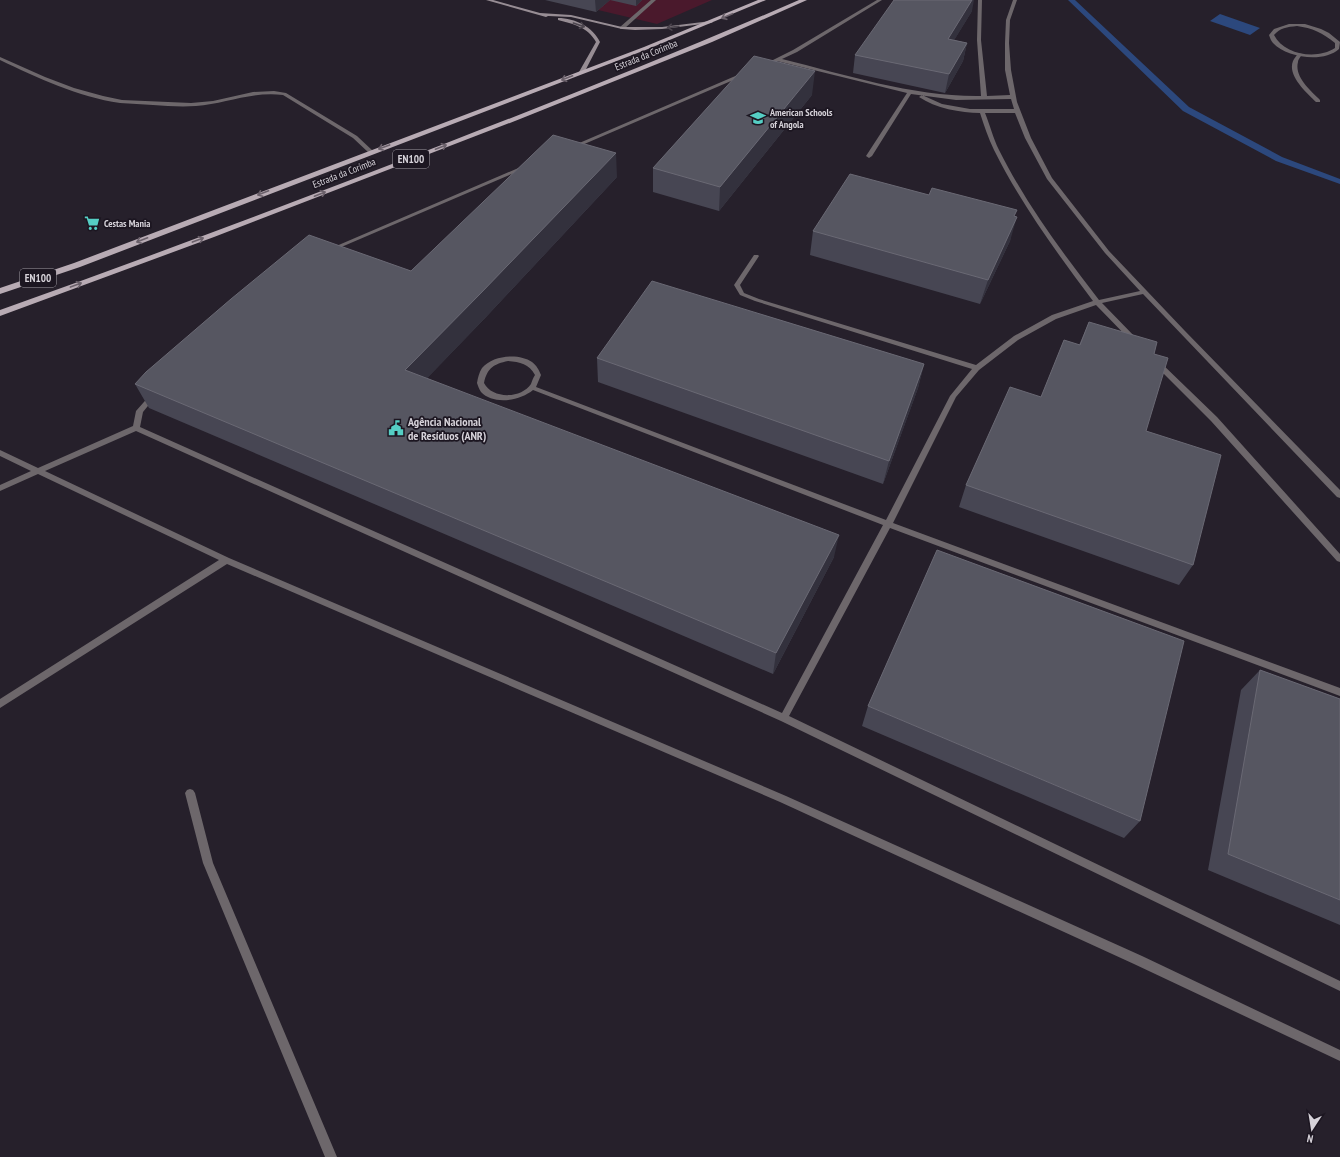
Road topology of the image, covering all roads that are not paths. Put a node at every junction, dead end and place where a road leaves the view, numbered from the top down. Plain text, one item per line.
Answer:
1 (488, 0) edge
2 (654, 0) edge
3 (763, 0) edge
4 (804, 0) edge
5 (880, 0) edge
6 (980, 0) edge
7 (1015, 0) edge
8 (542, 14) junction
9 (712, 22) junction
10 (622, 28) junction
11 (1339, 44) edge
12 (1300, 54) junction
13 (1312, 56) junction
14 (1340, 56) edge
15 (0, 58) edge
16 (778, 60) junction
17 (756, 70) edge
18 (582, 72) junction
19 (748, 73) edge
20 (910, 92) junction
21 (984, 97) junction
22 (1013, 97) junction
23 (1318, 101) dead end
24 (1018, 111) junction
25 (982, 112) junction
26 (566, 150) edge
27 (371, 152) junction
28 (869, 156) dead end
29 (529, 165) edge
30 (321, 254) edge
31 (756, 256) dead end
32 (0, 291) edge
33 (1144, 292) junction
34 (1097, 302) junction
35 (0, 314) edge
36 (1142, 347) edge
37 (1153, 358) edge
38 (977, 368) junction
39 (161, 388) edge
40 (533, 388) junction
41 (136, 428) junction
42 (0, 453) edge
43 (39, 472) junction
44 (0, 488) edge
45 (1340, 495) edge
46 (888, 524) junction
47 (1340, 559) edge
48 (226, 560) junction
49 (1340, 692) edge
50 (0, 704) edge
51 (784, 718) junction
52 (190, 793) dead end
53 (1340, 986) edge
54 (1340, 1056) edge
55 (331, 1157) edge

1 - 8 street
2 - 10 street
3 -> 9 main road, Estrada da Corimba / EN100
35 -> 4 main road, Estrada da Corimba / EN100
5 - 16 street
6 - 21 street
7 - 22 street
8 - 10 street
8 -> 18 street
9 -> 10 street
9 - 18 main road, Estrada da Corimba / EN100
11 - 12 street
11 - 13 street
12 - 13 street
12 - 23 street
13 - 14 street
15 - 27 street
16 - 17 street
16 - 20 street
18 -> 27 main road, Estrada da Corimba / EN100
19 - 26 street
20 - 21 street
20 - 25 street
20 - 28 street
21 - 22 street
22 - 24 street
24 - 25 street
24 - 33 street
25 - 34 street
27 -> 32 main road, Estrada da Corimba / EN100
29 - 30 street
31 - 38 street
33 - 34 street
33 - 45 street
34 - 36 street
34 - 38 street
37 - 47 street
38 - 46 street
39 - 41 street
40 - 40 street
40 - 46 street
41 - 43 street
41 - 51 street
42 - 43 street
43 - 44 street
43 - 48 street
46 - 49 street
46 - 51 street
48 - 50 street
48 - 54 street
51 - 53 street
52 - 55 street

